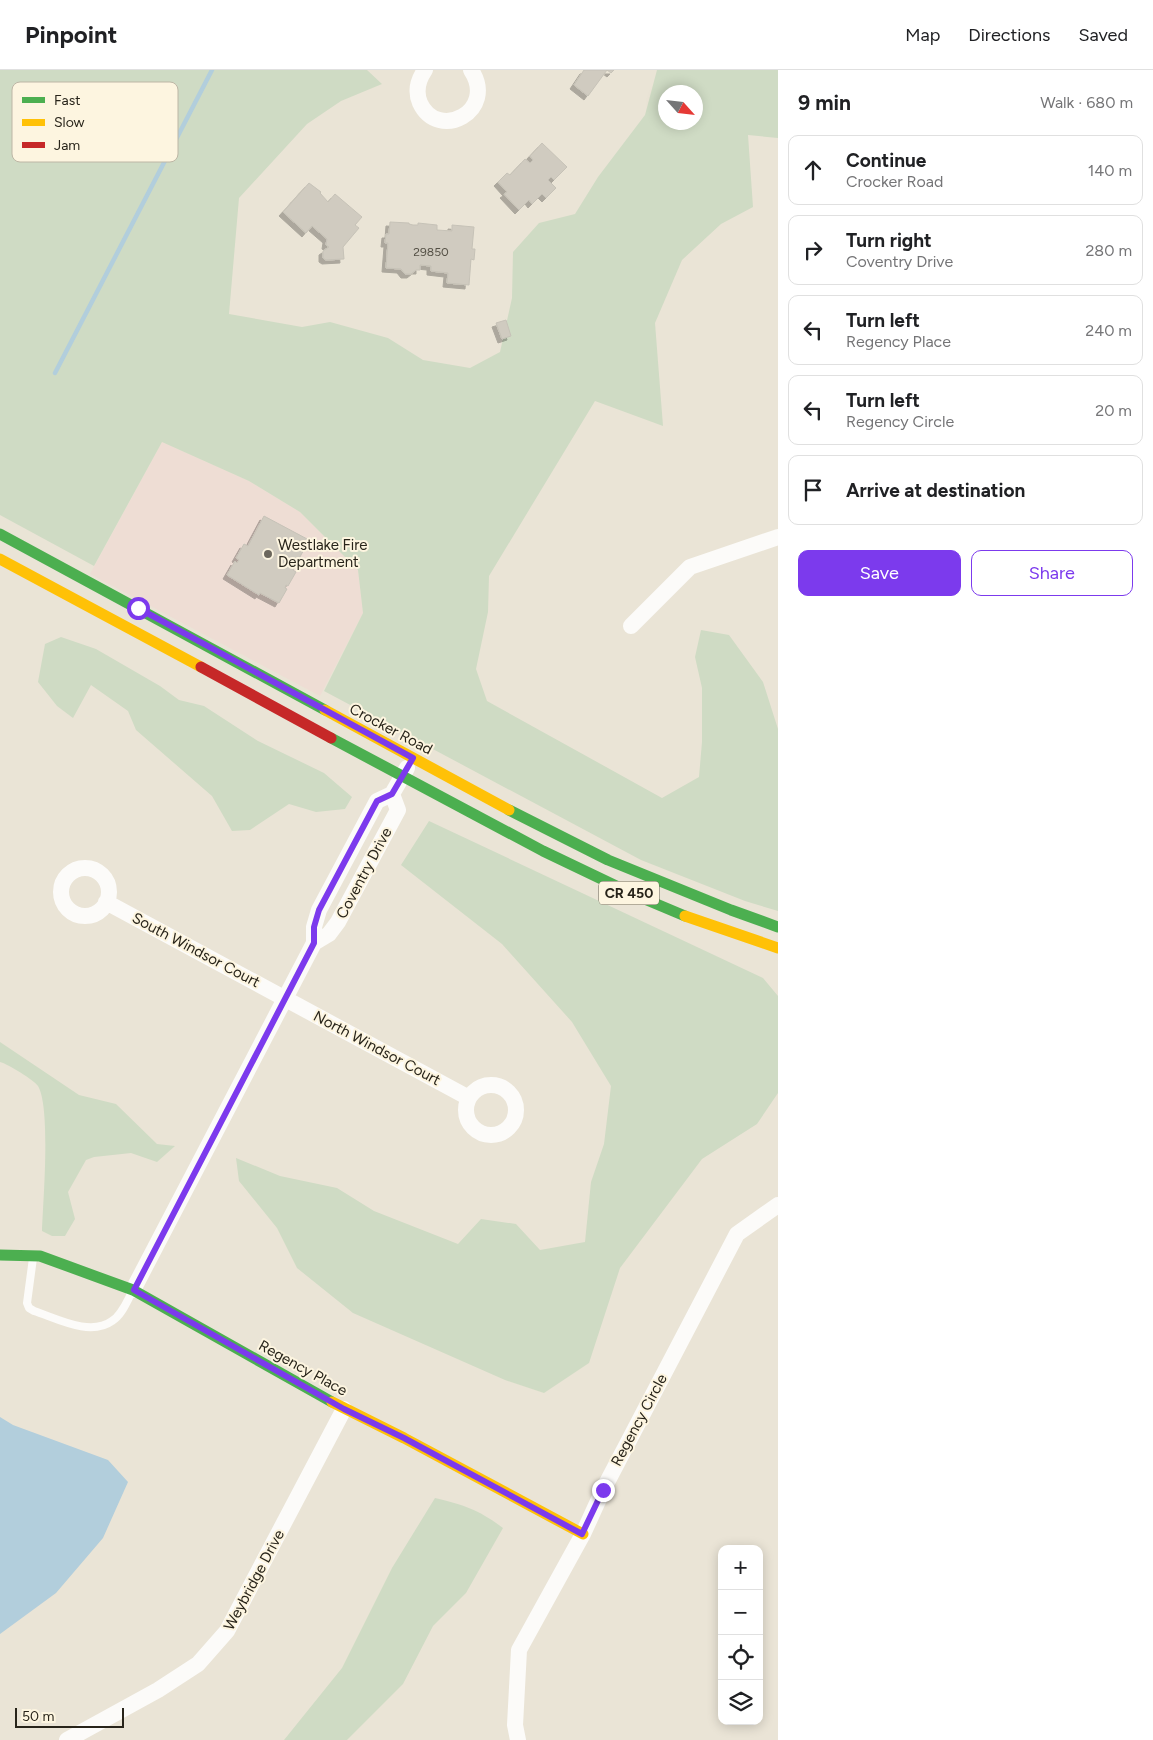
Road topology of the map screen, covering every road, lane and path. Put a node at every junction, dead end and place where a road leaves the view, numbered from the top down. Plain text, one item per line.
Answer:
1 (425, 70) edge
2 (471, 70) edge
3 (0, 534) edge
4 (778, 537) edge
5 (0, 558) edge
6 (631, 626) dead end
7 (413, 758) junction
8 (403, 776) junction
9 (392, 794) junction
10 (106, 902) dead end
11 (778, 927) edge
12 (314, 943) junction
13 (778, 948) edge
14 (285, 998) junction
15 (469, 1098) dead end
16 (778, 1205) edge
17 (0, 1254) edge
18 (33, 1256) junction
19 (134, 1290) junction
20 (344, 1409) junction
21 (582, 1534) junction
22 (67, 1740) edge
23 (518, 1740) edge

1 - 2 street
3 - 7 main road, Crocker Road / CR 450
4 - 6 street
5 - 8 main road
7 - 8 street, Coventry Drive
7 - 11 main road, Crocker Road / CR 450
8 - 9 street, Coventry Drive
8 - 13 main road, CR 450
9 - 12 street, Coventry Drive
9 - 12 street, Coventry Drive
10 - 14 street, South Windsor Court
12 - 14 street, Coventry Drive
14 - 15 street, North Windsor Court
14 - 19 street, Coventry Drive
16 - 21 street, Regency Circle
17 - 18 main road, Regency Place
18 - 19 main road, Regency Place
18 - 19 lane
19 - 20 main road, Regency Place
20 - 21 main road, Regency Place
20 - 22 street, Weybridge Drive
21 - 23 street, Regency Circle

